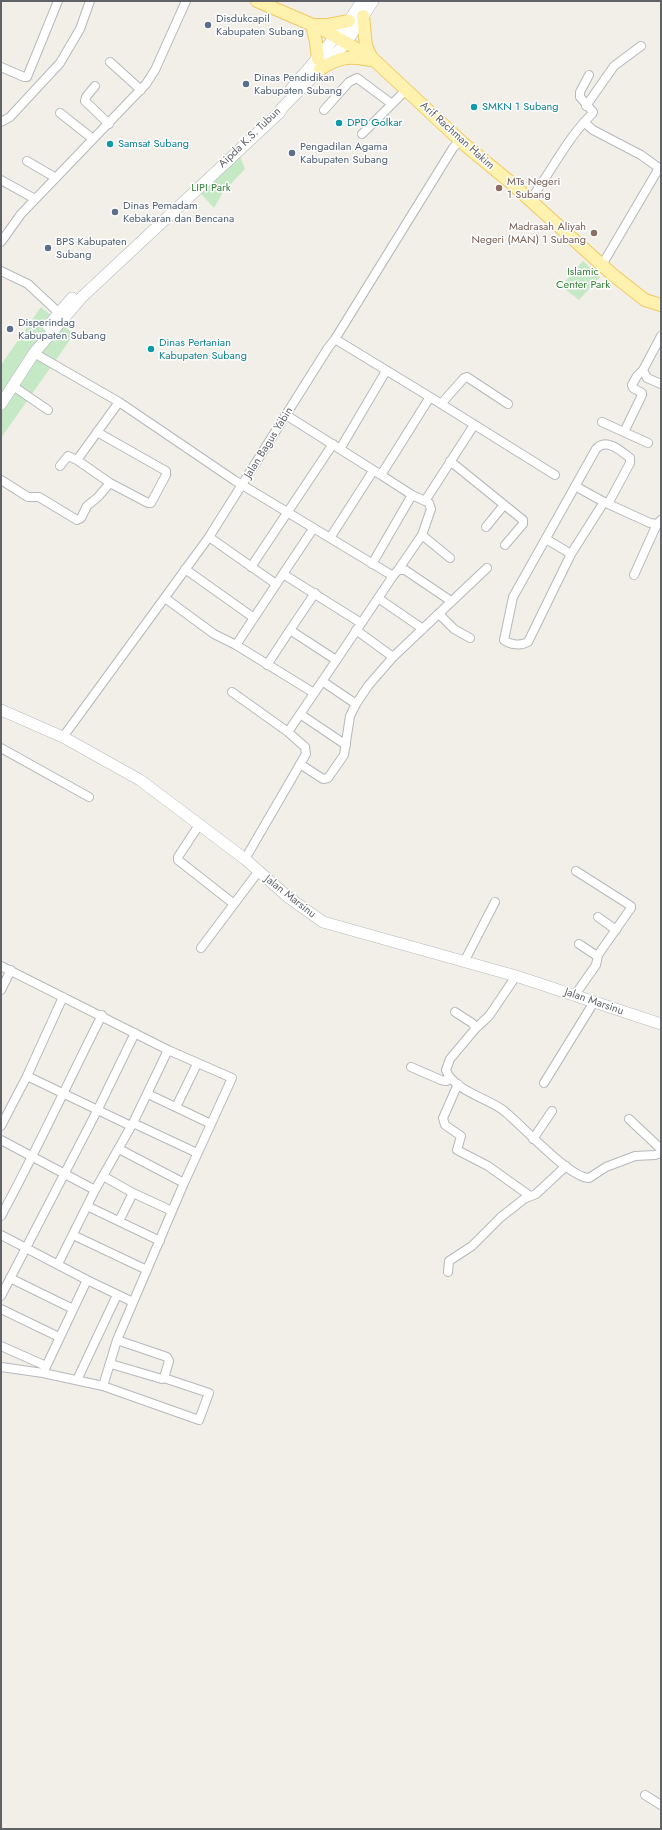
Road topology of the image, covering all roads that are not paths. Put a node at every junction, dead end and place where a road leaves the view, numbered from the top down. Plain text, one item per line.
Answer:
1 (58, 1) edge
2 (90, 1) edge
3 (186, 1) edge
4 (257, 1) edge
5 (362, 1) edge
6 (374, 1) edge
7 (363, 16) junction
8 (349, 21) junction
9 (312, 25) junction
10 (338, 43) junction
11 (641, 46) dead end
12 (374, 59) junction
13 (110, 62) dead end
14 (319, 64) junction
15 (1, 67) edge
16 (589, 75) dead end
17 (95, 86) dead end
18 (141, 90) junction
19 (406, 90) junction
20 (392, 104) junction
21 (586, 106) junction
22 (324, 110) dead end
23 (60, 113) dead end
24 (1, 122) edge
25 (584, 122) junction
26 (109, 124) junction
27 (362, 134) dead end
28 (93, 139) junction
29 (460, 140) junction
30 (27, 162) dead end
31 (660, 166) edge
32 (56, 178) junction
33 (1, 180) edge
34 (35, 199) junction
35 (529, 201) junction
36 (4, 232) edge
37 (1, 242) edge
38 (602, 265) junction
39 (1, 271) edge
40 (661, 306) edge
41 (58, 312) junction
42 (661, 336) edge
43 (335, 339) junction
44 (34, 353) junction
45 (643, 370) junction
46 (386, 371) junction
47 (661, 384) edge
48 (13, 386) junction
49 (1, 391) edge
50 (430, 397) junction
51 (119, 402) junction
52 (1, 404) edge
53 (441, 404) junction
54 (508, 404) dead end
55 (48, 410) dead end
56 (286, 415) junction
57 (602, 422) dead end
58 (474, 425) junction
59 (97, 432) junction
60 (624, 432) junction
61 (648, 443) dead end
62 (333, 444) junction
63 (340, 449) junction
64 (77, 460) junction
65 (450, 461) junction
66 (60, 466) dead end
67 (377, 473) junction
68 (555, 475) dead end
69 (1, 480) edge
70 (110, 483) junction
71 (242, 485) junction
72 (575, 486) junction
73 (412, 495) junction
74 (425, 501) junction
75 (606, 503) junction
76 (504, 504) junction
77 (287, 512) junction
78 (659, 522) edge
79 (486, 527) dead end
80 (313, 529) junction
81 (422, 535) junction
82 (209, 538) junction
83 (330, 538) junction
84 (546, 539) junction
85 (505, 545) dead end
86 (571, 554) junction
87 (450, 558) dead end
88 (372, 564) junction
89 (251, 567) junction
90 (185, 568) junction
91 (487, 568) dead end
92 (396, 573) junction
93 (283, 574) junction
94 (634, 575) dead end
95 (276, 584) junction
96 (315, 593) junction
97 (165, 598) junction
98 (378, 598) junction
99 (451, 601) junction
100 (439, 614) junction
101 (254, 618) junction
102 (361, 623) junction
103 (423, 629) junction
104 (290, 630) junction
105 (356, 630) junction
106 (470, 638) dead end
107 (236, 645) junction
108 (393, 657) junction
109 (336, 660) junction
110 (267, 665) junction
111 (322, 681) junction
112 (232, 692) dead end
113 (314, 693) junction
114 (356, 704) junction
115 (1, 710) edge
116 (300, 714) junction
117 (288, 732) junction
118 (63, 736) junction
119 (346, 745) junction
120 (1, 748) edge
121 (300, 764) junction
122 (89, 797) dead end
123 (199, 825) junction
124 (245, 859) junction
125 (576, 870) dead end
126 (258, 872) junction
127 (495, 902) dead end
128 (234, 904) junction
129 (598, 917) dead end
130 (616, 930) junction
131 (579, 944) dead end
132 (201, 948) dead end
133 (597, 956) junction
134 (464, 962) junction
135 (1, 966) edge
136 (11, 970) junction
137 (516, 976) junction
138 (1, 990) edge
139 (575, 996) junction
140 (63, 997) junction
141 (594, 1002) junction
142 (455, 1012) dead end
143 (102, 1015) junction
144 (661, 1024) edge
145 (476, 1028) junction
146 (135, 1032) junction
147 (168, 1050) junction
148 (197, 1064) junction
149 (411, 1067) dead end
150 (27, 1076) junction
151 (454, 1081) junction
152 (544, 1083) dead end
153 (62, 1092) junction
154 (148, 1094) junction
155 (176, 1107) junction
156 (97, 1111) junction
157 (552, 1111) dead end
158 (629, 1119) dead end
159 (132, 1124) junction
160 (211, 1124) junction
161 (1, 1126) edge
162 (534, 1139) junction
163 (1, 1140) edge
164 (119, 1149) junction
165 (197, 1153) junction
166 (661, 1153) edge
167 (33, 1157) junction
168 (566, 1166) junction
169 (65, 1174) junction
170 (103, 1176) junction
171 (184, 1183) junction
172 (95, 1190) junction
173 (133, 1193) junction
174 (530, 1196) junction
175 (87, 1206) junction
176 (172, 1211) junction
177 (1, 1216) edge
178 (119, 1221) junction
179 (1, 1235) edge
180 (73, 1235) junction
181 (160, 1241) junction
182 (26, 1248) junction
183 (58, 1264) junction
184 (147, 1270) junction
185 (448, 1272) dead end
186 (10, 1278) junction
187 (87, 1280) junction
188 (117, 1295) junction
189 (1, 1296) edge
190 (133, 1302) junction
191 (72, 1308) junction
192 (1, 1309) edge
193 (59, 1337) junction
194 (117, 1340) junction
195 (1, 1346) edge
196 (111, 1364) junction
197 (1, 1367) edge
198 (45, 1370) junction
199 (164, 1378) junction
200 (77, 1380) junction
201 (103, 1386) junction
202 (645, 1795) dead end
203 (661, 1805) edge

1 - 15 street
2 - 24 street
3 - 18 street
4 - 9 main road, Arif Rachman Hakim
5 - 8 street
6 - 7 street
7 - 10 street
7 - 12 main road
8 - 9 main road
8 - 10 street
9 - 10 main road, Arif Rachman Hakim
9 - 14 main road
10 - 12 main road, Arif Rachman Hakim
10 - 14 street, Aipda K.S. Tubun
11 - 21 street
12 - 14 main road
12 - 19 main road, Arif Rachman Hakim
13 - 18 street
14 - 41 street, Aipda K.S. Tubun
14 - 44 street, Aipda K.S. Tubun
16 - 21 street
17 - 26 street
18 - 26 street
19 - 20 street
19 - 29 main road, Arif Rachman Hakim
20 - 22 street
20 - 27 street
21 - 25 street
23 - 28 street
25 - 31 street
25 - 35 street
26 - 28 street
28 - 32 street
29 - 35 main road, Arif Rachman Hakim
29 - 43 street, Jalan Bagus Yabin
30 - 32 street
31 - 38 street
32 - 34 street
33 - 34 street
34 - 36 street
35 - 38 main road, Arif Rachman Hakim
36 - 37 street
38 - 40 main road, Arif Rachman Hakim
39 - 41 street
41 - 49 street, Aipda K.S. Tubun
42 - 45 street
43 - 46 street
43 - 56 street, Jalan Bagus Yabin
44 - 48 street, Aipda K.S. Tubun
44 - 51 street
45 - 47 street
45 - 60 street
46 - 50 street
46 - 63 street
48 - 52 street, Aipda K.S. Tubun
48 - 55 street
50 - 53 street
50 - 67 street
51 - 59 street
51 - 71 street
53 - 54 street
53 - 58 street
56 - 62 street
56 - 71 street, Jalan Bagus Yabin
57 - 60 street
58 - 65 street
58 - 68 street
59 - 64 street
59 - 70 street
60 - 61 street
62 - 63 street
62 - 77 street
63 - 67 street
64 - 66 street
64 - 70 street
65 - 74 street
65 - 76 street
67 - 73 street
67 - 83 street
69 - 70 street
71 - 77 street
71 - 82 street, Jalan Bagus Yabin
72 - 75 street
72 - 75 street
72 - 84 street
73 - 74 street
73 - 88 street
74 - 81 street
75 - 78 street
75 - 86 street
76 - 79 street
76 - 85 street
77 - 80 street
77 - 89 street
78 - 94 street
80 - 83 street
80 - 93 street
81 - 87 street
81 - 92 street
82 - 89 street
82 - 90 street, Jalan Bagus Yabin
83 - 88 street
84 - 86 street
84 - 86 street
88 - 92 street
89 - 95 street
90 - 97 street, Jalan Bagus Yabin
90 - 101 street
91 - 99 street
92 - 98 street
92 - 99 street
93 - 95 street
93 - 96 street
95 - 101 street
96 - 102 street
96 - 104 street
97 - 107 street
97 - 118 street, Jalan Bagus Yabin
98 - 102 street
98 - 103 street
99 - 100 street
100 - 103 street
100 - 106 street
101 - 107 street
102 - 105 street
103 - 108 street
104 - 109 street
104 - 110 street
105 - 108 street
105 - 109 street
107 - 110 street
108 - 114 street
109 - 111 street
110 - 113 street
111 - 113 street
111 - 114 street
112 - 117 street
113 - 116 street
114 - 119 street
115 - 118 street, Jalan Marsinu
116 - 117 street
116 - 119 street
117 - 121 street
118 - 123 street, Jalan Marsinu
119 - 121 street
120 - 122 street
121 - 124 street
123 - 124 street, Jalan Marsinu
123 - 128 street
124 - 126 street, Jalan Marsinu
125 - 130 street
126 - 128 street
126 - 134 street, Jalan Marsinu
127 - 134 street
128 - 132 street
129 - 130 street
130 - 133 street
131 - 133 street
133 - 139 street
134 - 137 street, Jalan Marsinu
135 - 136 street
136 - 138 street
136 - 140 street
137 - 139 street, Jalan Marsinu
137 - 145 street
139 - 141 street, Jalan Marsinu
140 - 143 street
140 - 150 street
141 - 144 street, Jalan Marsinu
141 - 152 street
142 - 145 street
143 - 146 street
143 - 153 street
145 - 151 street
146 - 147 street
146 - 156 street
147 - 148 street
147 - 154 street
148 - 155 street
148 - 160 street
149 - 151 street
150 - 153 street
150 - 161 street
151 - 162 street
151 - 174 street
153 - 156 street
153 - 167 street
154 - 155 street
154 - 159 street
155 - 160 street
156 - 159 street
156 - 169 street
157 - 162 street
158 - 166 street
159 - 164 street
159 - 165 street
160 - 165 street
162 - 168 street
163 - 167 street
164 - 170 street
164 - 171 street
165 - 171 street
166 - 168 street
167 - 169 street
167 - 177 street
168 - 174 street
169 - 172 street
169 - 182 street
170 - 172 street
170 - 173 street
171 - 176 street
172 - 175 street
173 - 176 street
173 - 178 street
174 - 185 street
175 - 178 street
175 - 180 street
176 - 181 street
178 - 181 street
179 - 182 street
180 - 183 street
180 - 184 street
181 - 184 street
182 - 183 street
182 - 186 street
183 - 187 street
184 - 190 street
186 - 189 street
186 - 191 street
187 - 188 street
187 - 191 street
188 - 190 street
188 - 200 street
190 - 194 street
191 - 193 street
192 - 193 street
193 - 198 street
194 - 196 street
194 - 199 street
195 - 198 street
196 - 199 street
196 - 201 street
197 - 198 street
198 - 200 street
199 - 201 street
200 - 201 street
202 - 203 street

